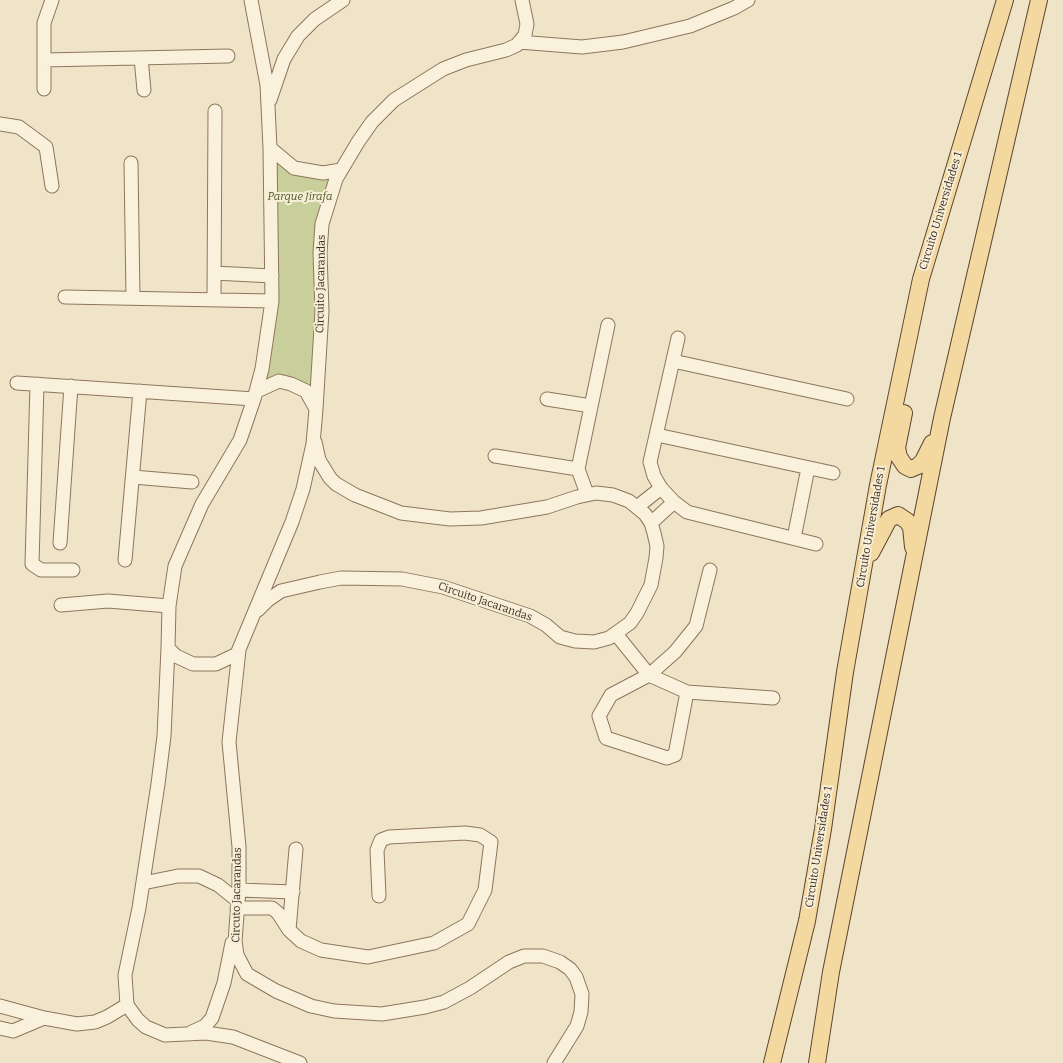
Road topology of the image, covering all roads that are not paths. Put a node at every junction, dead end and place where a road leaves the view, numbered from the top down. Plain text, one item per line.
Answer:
1 (52, 0) edge
2 (251, 0) edge
3 (343, 0) edge
4 (522, 0) edge
5 (748, 0) edge
6 (1005, 0) edge
7 (1040, 0) edge
8 (519, 42) junction
9 (228, 56) dead end
10 (141, 58) junction
11 (44, 60) junction
12 (44, 89) dead end
13 (144, 90) dead end
14 (268, 105) junction
15 (215, 111) dead end
16 (0, 124) edge
17 (270, 148) junction
18 (131, 163) dead end
19 (341, 170) junction
20 (52, 186) dead end
21 (214, 273) junction
22 (272, 276) junction
23 (921, 279) junction
24 (64, 297) dead end
25 (133, 298) junction
26 (214, 299) junction
27 (272, 300) junction
28 (608, 325) dead end
29 (678, 338) dead end
30 (673, 361) junction
31 (16, 383) dead end
32 (37, 384) junction
33 (71, 386) junction
34 (140, 391) junction
35 (255, 395) junction
36 (547, 399) dead end
37 (847, 399) dead end
38 (591, 406) junction
39 (316, 409) junction
40 (942, 418) junction
41 (657, 435) junction
42 (314, 436) junction
43 (495, 456) dead end
44 (808, 468) junction
45 (578, 469) junction
46 (833, 474) dead end
47 (133, 477) junction
48 (192, 482) dead end
49 (662, 488) junction
50 (587, 494) junction
51 (674, 502) junction
52 (637, 507) junction
53 (651, 523) junction
54 (794, 538) junction
55 (60, 543) dead end
56 (816, 544) dead end
57 (125, 560) dead end
58 (863, 569) junction
59 (73, 570) dead end
60 (710, 570) dead end
61 (910, 578) junction
62 (61, 605) dead end
63 (169, 606) junction
64 (253, 617) junction
65 (616, 634) junction
66 (168, 648) junction
67 (239, 650) junction
68 (649, 676) junction
69 (687, 692) junction
70 (773, 698) dead end
71 (296, 849) dead end
72 (143, 883) junction
73 (293, 892) junction
74 (379, 896) dead end
75 (238, 900) junction
76 (289, 930) junction
77 (235, 931) junction
78 (127, 1005) junction
79 (0, 1006) edge
80 (44, 1018) junction
81 (0, 1028) edge
82 (185, 1035) junction
83 (300, 1063) edge
84 (554, 1063) edge
85 (772, 1063) edge
86 (817, 1063) edge

1 - 11 street
2 - 14 street
3 - 14 street
4 - 8 street
5 - 8 street
6 - 23 main road, Circuito Universidades 1
7 - 40 main road
8 - 19 street, Circuito Jacarandas
9 - 10 street
10 - 11 street
10 - 13 street
11 - 12 street
14 - 17 street
15 - 21 street
16 - 20 street
17 - 19 street
17 - 22 street
18 - 25 street
19 - 39 street, Circuito Jacarandas
21 - 22 street
21 - 26 street
22 - 27 street
23 - 40 main road
23 - 58 main road, Circuito Universidades 1
24 - 25 street
25 - 26 street
26 - 27 street
27 - 35 street
28 - 38 street
29 - 30 street
30 - 37 street
30 - 41 street
31 - 32 street
32 - 33 street
32 - 59 street
33 - 34 street
33 - 55 street
34 - 35 street
34 - 47 street
35 - 39 street
35 - 63 street
36 - 38 street
38 - 45 street
39 - 42 street, Circuito Jacarandas
40 - 61 main road
41 - 44 street
41 - 49 street
42 - 50 street, Circuito Jacarandas
42 - 64 street, Circuto Jacarandas
43 - 45 street
44 - 46 street
44 - 54 street
45 - 50 street
47 - 48 street
47 - 57 street
49 - 51 street
49 - 52 street
50 - 52 street, Circuito Jacarandas
51 - 53 street
51 - 54 street
52 - 53 street, Circuito Jacarandas
53 - 65 street, Circuito Jacarandas
54 - 56 street
58 - 61 main road
58 - 85 main road, Circuito Universidades 1
60 - 68 street
61 - 86 main road
62 - 63 street
63 - 66 street
64 - 65 street, Circuito Jacarandas
64 - 67 street, Circuto Jacarandas
65 - 68 street
66 - 67 street
66 - 72 street
67 - 75 street, Circuto Jacarandas
68 - 69 street
68 - 69 street
69 - 70 street
71 - 73 street
72 - 75 street
72 - 78 street
73 - 75 street
73 - 76 street
74 - 76 street
75 - 76 street
75 - 77 street, Circuto Jacarandas
77 - 82 street
77 - 84 street, Circuto Jacarandas
78 - 80 street
78 - 82 street
79 - 80 street
80 - 81 street
82 - 83 street

